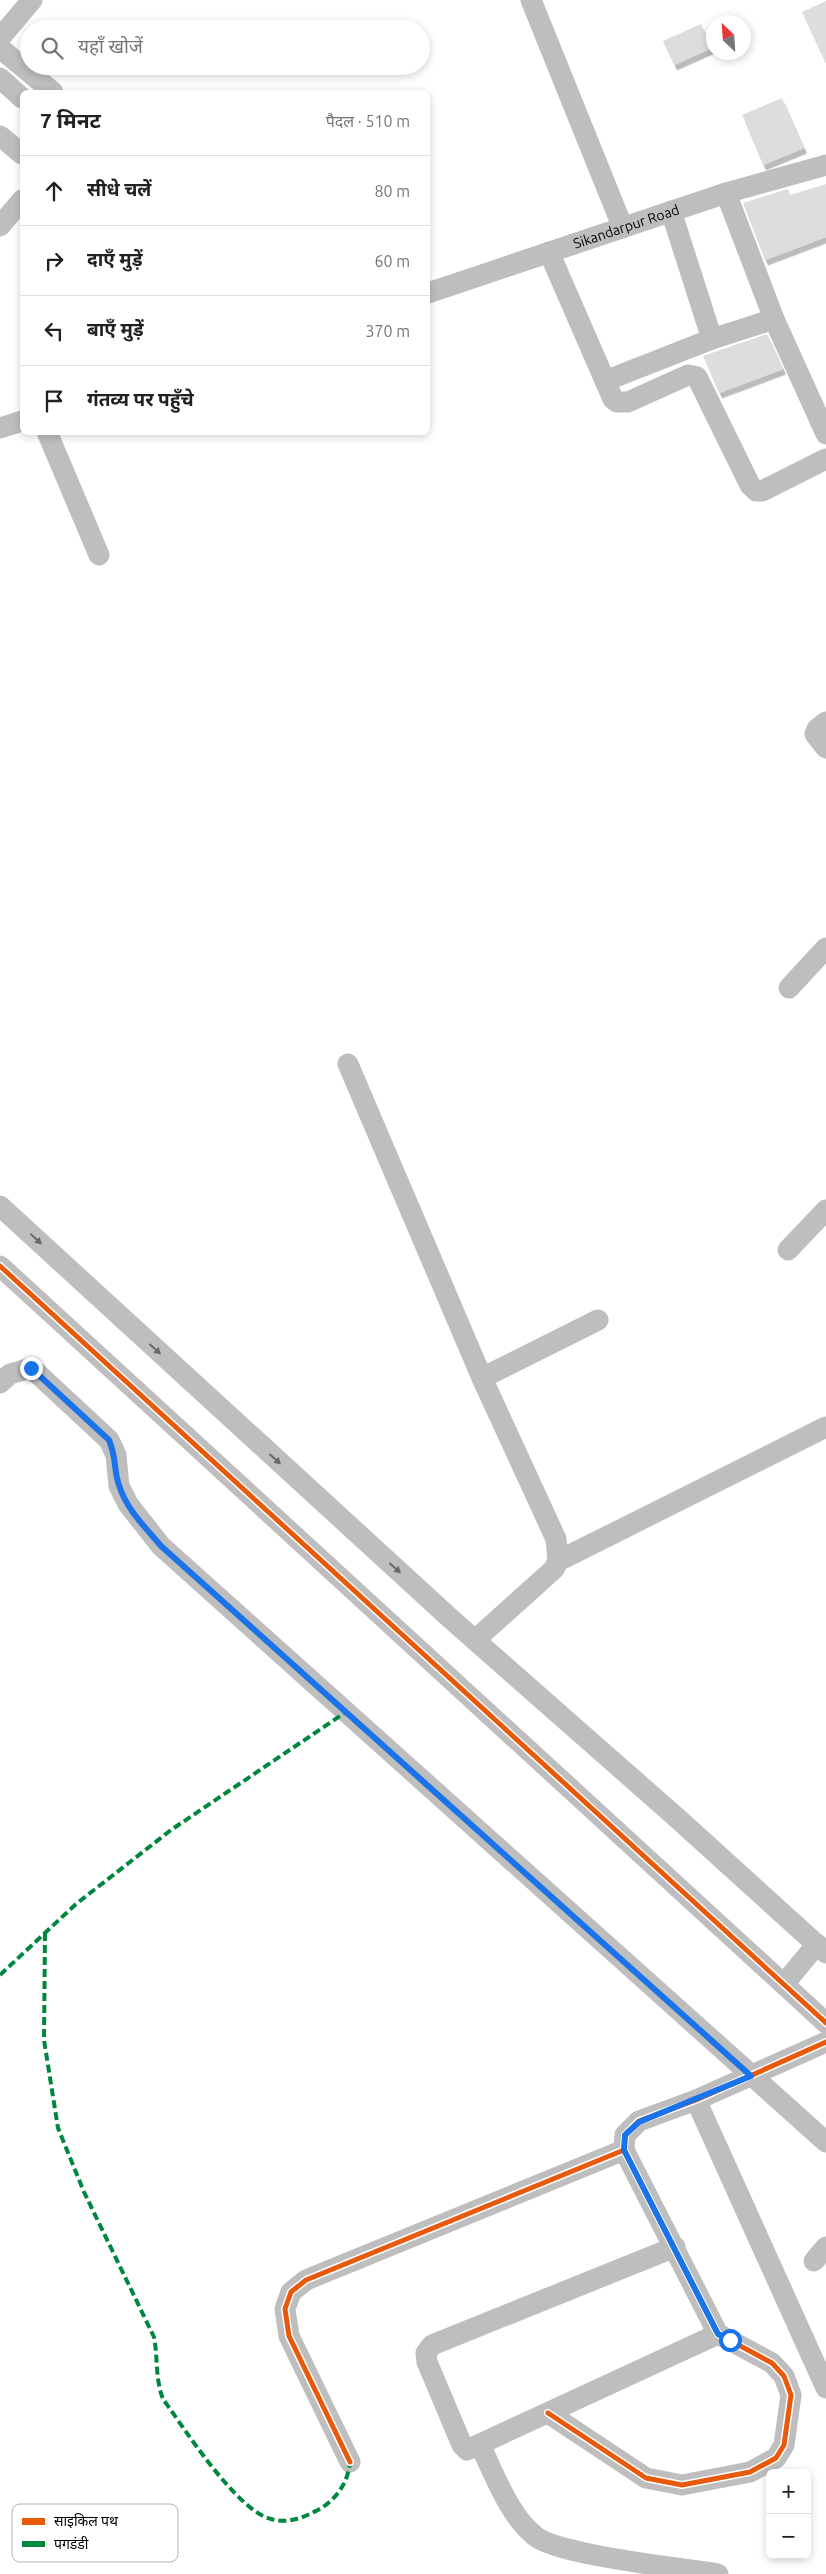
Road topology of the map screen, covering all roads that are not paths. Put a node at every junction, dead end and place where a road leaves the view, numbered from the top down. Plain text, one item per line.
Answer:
1 (15, 0) edge
2 (32, 0) edge
3 (531, 0) edge
4 (0, 16) edge
5 (0, 38) edge
6 (0, 48) edge
7 (20, 65) edge
8 (33, 75) edge
9 (0, 78) edge
10 (51, 90) edge
11 (20, 96) edge
12 (0, 136) edge
13 (20, 152) edge
14 (826, 165) edge
15 (726, 193) junction
16 (20, 202) edge
17 (671, 211) junction
18 (0, 226) edge
19 (623, 228) junction
20 (549, 252) junction
21 (430, 292) edge
22 (774, 319) junction
23 (712, 339) junction
24 (605, 381) junction
25 (20, 422) edge
26 (0, 428) edge
27 (826, 434) edge
28 (48, 435) edge
29 (826, 459) edge
30 (99, 555) dead end
31 (826, 722) edge
32 (826, 748) edge
33 (826, 948) edge
34 (789, 988) dead end
35 (348, 1064) dead end
36 (0, 1206) edge
37 (826, 1210) edge
38 (788, 1250) dead end
39 (0, 1266) edge
40 (598, 1320) dead end
41 (482, 1378) junction
42 (0, 1383) edge
43 (826, 1427) edge
44 (558, 1561) junction
45 (475, 1640) junction
46 (822, 1948) edge
47 (784, 1984) junction
48 (826, 2023) edge
49 (826, 2042) edge
50 (751, 2076) junction
51 (696, 2100) junction
52 (826, 2142) edge
53 (624, 2150) junction
54 (675, 2247) junction
55 (718, 2334) junction
56 (826, 2388) edge
57 (548, 2413) junction
58 (480, 2444) junction
59 (350, 2462) dead end
60 (718, 2574) edge

1 - 4 street
2 - 5 street
3 - 19 street
6 - 7 street
8 - 10 street
9 - 11 street
12 - 13 street
14 - 15 street, Sikandarpur Road
15 - 17 street, Sikandarpur Road
15 - 22 street
16 - 18 street
17 - 19 street, Sikandarpur Road
17 - 23 street
19 - 20 street, Sikandarpur Road
20 - 21 street, Sikandarpur Road
20 - 24 street
22 - 23 street
22 - 27 street
23 - 24 street
24 - 29 street
25 - 26 street
28 - 30 street
31 - 32 street
33 - 34 street
35 - 41 street
36 -> 45 street
37 - 38 street
39 - 47 street
40 - 41 street
41 - 44 street
42 - 50 street
43 - 44 street
44 - 45 street
45 - 46 street
46 - 47 street
47 - 48 street
49 - 50 street
50 - 51 street
50 - 52 street
51 - 53 street
51 - 56 street
53 - 54 street
53 - 59 street
54 - 55 street
54 - 58 street
55 - 57 street
55 - 57 street
57 - 58 street
58 - 60 street

